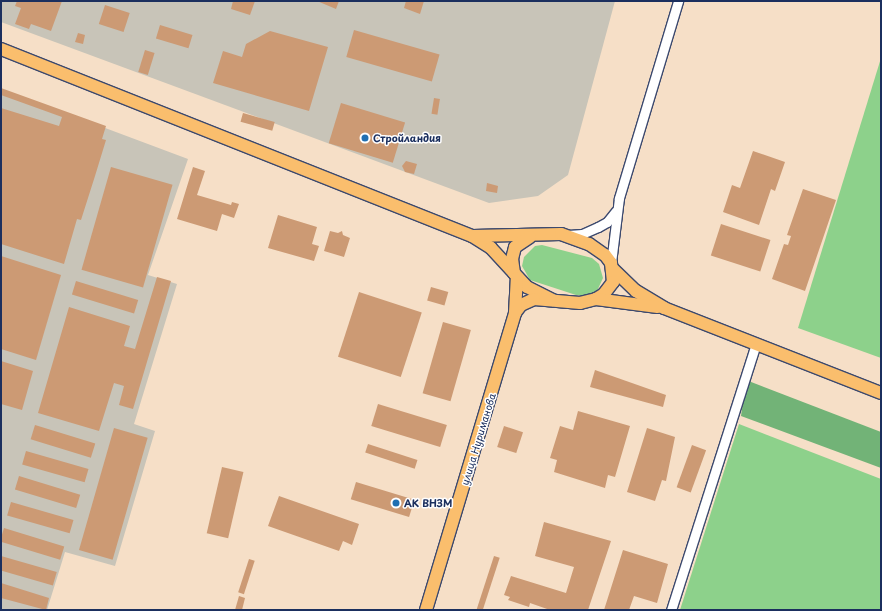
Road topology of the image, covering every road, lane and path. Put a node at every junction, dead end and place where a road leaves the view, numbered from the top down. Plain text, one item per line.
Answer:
1 (678, 1) edge
2 (1, 49) edge
3 (617, 209) junction
4 (539, 235) junction
5 (568, 235) junction
6 (472, 236) junction
7 (612, 266) junction
8 (515, 275) junction
9 (596, 299) junction
10 (553, 300) junction
11 (664, 308) junction
12 (515, 313) junction
13 (756, 344) junction
14 (881, 393) edge
15 (426, 610) edge
16 (671, 610) edge

1 - 3 street
2 - 6 main road
3 - 5 street
3 - 7 street
4 - 5 main road
4 - 6 main road
4 - 8 main road
5 - 7 main road
6 - 8 main road
7 - 9 main road
7 - 11 main road
8 - 10 main road
8 - 12 main road, улица Нуриманова
9 - 10 main road
9 - 11 main road
10 - 12 main road
11 - 13 main road
12 - 15 main road, улица Нуриманова
13 - 14 main road
13 - 16 street

